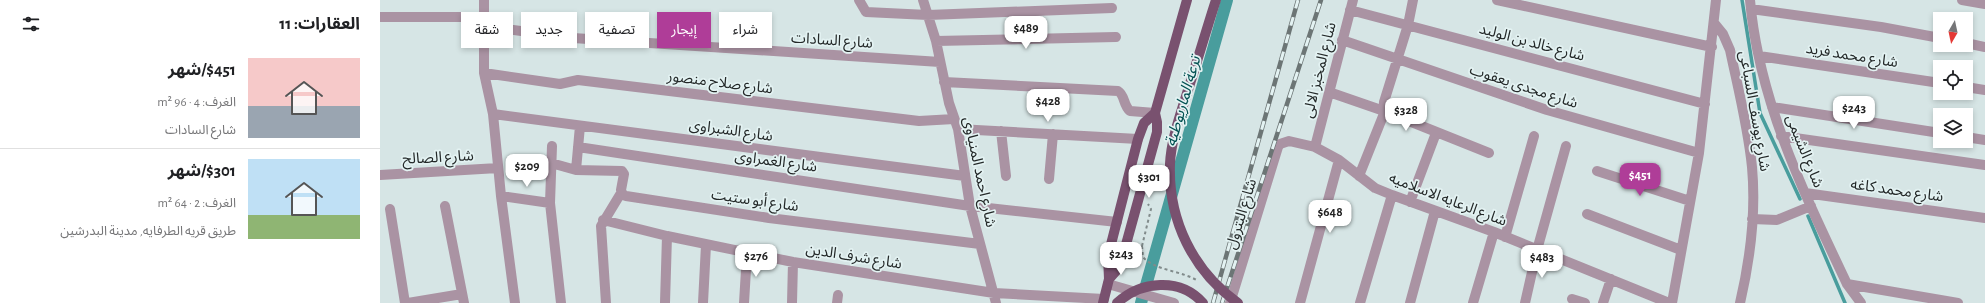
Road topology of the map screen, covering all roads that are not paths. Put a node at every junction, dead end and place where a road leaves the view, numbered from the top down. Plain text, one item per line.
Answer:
1 (484, 0) edge
2 (859, 0) edge
3 (923, 0) edge
4 (1187, 0) edge
5 (1216, 0) edge
6 (1413, 0) edge
7 (1497, 0) edge
8 (1714, 0) edge
9 (1962, 0) edge
10 (1985, 4) edge
11 (1352, 5) edge
12 (1750, 5) edge
13 (1112, 8) dead end
14 (484, 12) edge
15 (928, 15) junction
16 (380, 17) edge
17 (461, 21) edge
18 (1714, 24) junction
19 (1408, 25) junction
20 (513, 27) edge
21 (1116, 37) dead end
22 (1933, 37) edge
23 (1342, 40) junction
24 (936, 41) junction
25 (1973, 44) edge
26 (1712, 47) junction
27 (1985, 47) edge
28 (484, 48) edge
29 (1759, 56) junction
30 (1398, 59) junction
31 (940, 62) junction
32 (484, 74) junction
33 (944, 82) junction
34 (1933, 83) edge
35 (1973, 89) edge
36 (1985, 90) edge
37 (1329, 92) junction
38 (1705, 104) junction
39 (1772, 107) junction
40 (1384, 111) junction
41 (1155, 113) junction
42 (493, 114) junction
43 (956, 124) junction
44 (580, 126) junction
45 (1000, 131) junction
46 (1933, 132) edge
47 (1436, 133) junction
48 (1053, 134) junction
49 (1534, 136) dead end
50 (1781, 136) junction
51 (1973, 138) edge
52 (1138, 139) junction
53 (1985, 140) edge
54 (1289, 141) joint
55 (552, 146) dead end
56 (1566, 146) dead end
57 (578, 147) junction
58 (1315, 147) junction
59 (1489, 153) dead end
60 (1699, 153) junction
61 (1339, 160) junction
62 (550, 163) junction
63 (1985, 165) edge
64 (498, 168) junction
65 (576, 170) junction
66 (1597, 171) dead end
67 (380, 176) edge
68 (965, 176) junction
69 (1006, 176) dead end
70 (1359, 176) junction
71 (1049, 179) dead end
72 (621, 193) junction
73 (1805, 193) junction
74 (501, 196) junction
75 (1392, 196) junction
76 (1690, 201) junction
77 (1410, 202) junction
78 (550, 203) junction
79 (445, 206) dead end
80 (970, 206) junction
81 (1811, 206) junction
82 (390, 209) dead end
83 (1435, 211) junction
84 (1586, 214) dead end
85 (1985, 218) edge
86 (1752, 219) junction
87 (603, 220) junction
88 (1117, 222) junction
89 (1494, 232) junction
90 (667, 236) junction
91 (1505, 237) junction
92 (980, 244) junction
93 (706, 245) junction
94 (1537, 250) junction
95 (1681, 250) junction
96 (747, 253) junction
97 (793, 262) junction
98 (1611, 280) junction
99 (1109, 281) junction
100 (1847, 284) junction
101 (995, 298) edge
102 (463, 299) edge
103 (1572, 299) dead end
104 (1103, 301) edge
105 (405, 303) edge
106 (408, 303) edge
107 (515, 303) edge
108 (561, 303) edge
109 (606, 303) edge
110 (665, 303) edge
111 (703, 303) edge
112 (744, 303) edge
113 (792, 303) edge
114 (1117, 303) edge
115 (1174, 303) edge
116 (1203, 303) edge
117 (1230, 303) edge
118 (1238, 303) edge
119 (1300, 303) edge
120 (1360, 303) edge
121 (1410, 303) edge
122 (1473, 303) edge
123 (1525, 303) edge
124 (1585, 303) edge
125 (1603, 303) edge
126 (1670, 303) edge
127 (1740, 303) edge
128 (1861, 303) edge
129 (1958, 303) edge

1 - 14 street
2 - 15 street
3 - 15 street, شارع احمد المنياوى
4 - 41 main road
5 - 118 main road, bridge
6 - 19 street
7 - 26 street
8 - 18 street
9 - 10 street
11 - 19 street, شارع خالد بن الوليد
11 - 23 street, شارع المخبز الالى
12 - 22 street
12 - 29 street, شارع الشيمى
13 - 15 street
15 - 24 street, شارع احمد المنياوى
16 - 17 street, شارع السادات
18 - 26 street
18 - 86 street, شارع يوسف السباعى
19 - 30 street
19 - 38 street, شارع خالد بن الوليد
20 - 31 street, شارع السادات
21 - 24 street
23 - 30 street, شارع مجدى يعقوب
23 - 37 street, شارع المخبز الالى
24 - 31 street, شارع احمد المنياوى
25 - 27 street
26 - 38 street
28 - 32 street
29 - 34 street, شارع محمد فريد
29 - 39 street, شارع الشيمى
30 - 40 street
30 - 60 street, شارع مجدى يعقوب
31 - 33 street, شارع احمد المنياوى
32 - 42 street
32 - 43 street, شارع صلاح منصور
33 - 41 street
33 - 43 street, شارع احمد المنياوى
35 - 36 street
37 - 40 street
37 - 58 street, شارع المخبز الالى
38 - 60 street
39 - 46 street
39 - 50 street, شارع الشيمى
40 - 47 street
40 - 70 street
41 - 52 main road
41 - 99 main road
42 - 44 street, شارع الشبراوى
42 - 64 street
43 - 45 street, شارع صلاح منصور
43 - 68 street, شارع احمد المنياوى
44 - 57 street
44 - 68 street, شارع الشبراوى
45 - 48 street, شارع صلاح منصور
45 - 69 street
47 - 59 street
47 - 77 street
48 - 52 street, شارع صلاح منصور
48 - 71 street
49 - 91 street
50 - 63 street
50 - 73 street, شارع الشيمى
51 - 53 street
52 - 88 main road
54 - 58 street, شارع الرعايه الاسلاميه
54 - 117 street, شارع البترول
55 - 62 street
56 - 94 street
57 - 65 street
57 - 80 street, شارع الغمراوى
58 - 61 street, شارع الرعايه الاسلاميه
60 - 76 street
61 - 70 street, شارع الرعايه الاسلاميه
61 - 119 street
62 - 65 street
62 - 78 street
64 - 67 street, شارع الصالح
64 - 74 street
65 - 72 street
66 - 76 street
68 - 80 street, شارع احمد المنياوى
70 - 75 street, شارع الرعايه الاسلاميه
72 - 87 street
72 - 92 street, شارع أبو ستيت
73 - 81 street, شارع الشيمى
73 - 85 street, شارع محمد كاغه
74 - 78 street
74 - 107 street
75 - 77 street, شارع الرعايه الاسلاميه
75 - 120 street
76 - 95 street
77 - 83 street, شارع الرعايه الاسلاميه
78 - 108 street
79 - 102 street
80 - 88 street, شارع الغمراوى
80 - 92 street, شارع احمد المنياوى
81 - 86 street
81 - 100 street, شارع الشيمى
82 - 105 street
83 - 89 street, شارع الرعايه الاسلاميه
83 - 121 street
84 - 95 street
86 - 127 street, شارع يوسف السباعى
87 - 90 street, شارع شرف الدين
87 - 109 street
88 - 99 main road
89 - 91 street, شارع الرعايه الاسلاميه
89 - 122 street
90 - 93 street, شارع شرف الدين
90 - 110 street
91 - 94 street, شارع الرعايه الاسلاميه
92 - 101 street, شارع احمد المنياوى
93 - 96 street, شارع شرف الدين
93 - 111 street
94 - 98 street, شارع الرعايه الاسلاميه
94 - 123 street
95 - 126 street
96 - 97 street, شارع شرف الدين
96 - 112 street
97 - 101 street, شارع شرف الدين
97 - 113 street
98 - 125 street
98 - 126 street, شارع الرعايه الاسلاميه
99 - 104 main road
99 - 115 street
100 - 128 street, شارع الشيمى
100 - 129 street
101 - 104 street, شارع شرف الدين
102 - 106 street
103 - 124 street
114 - 116 main road, bridge

